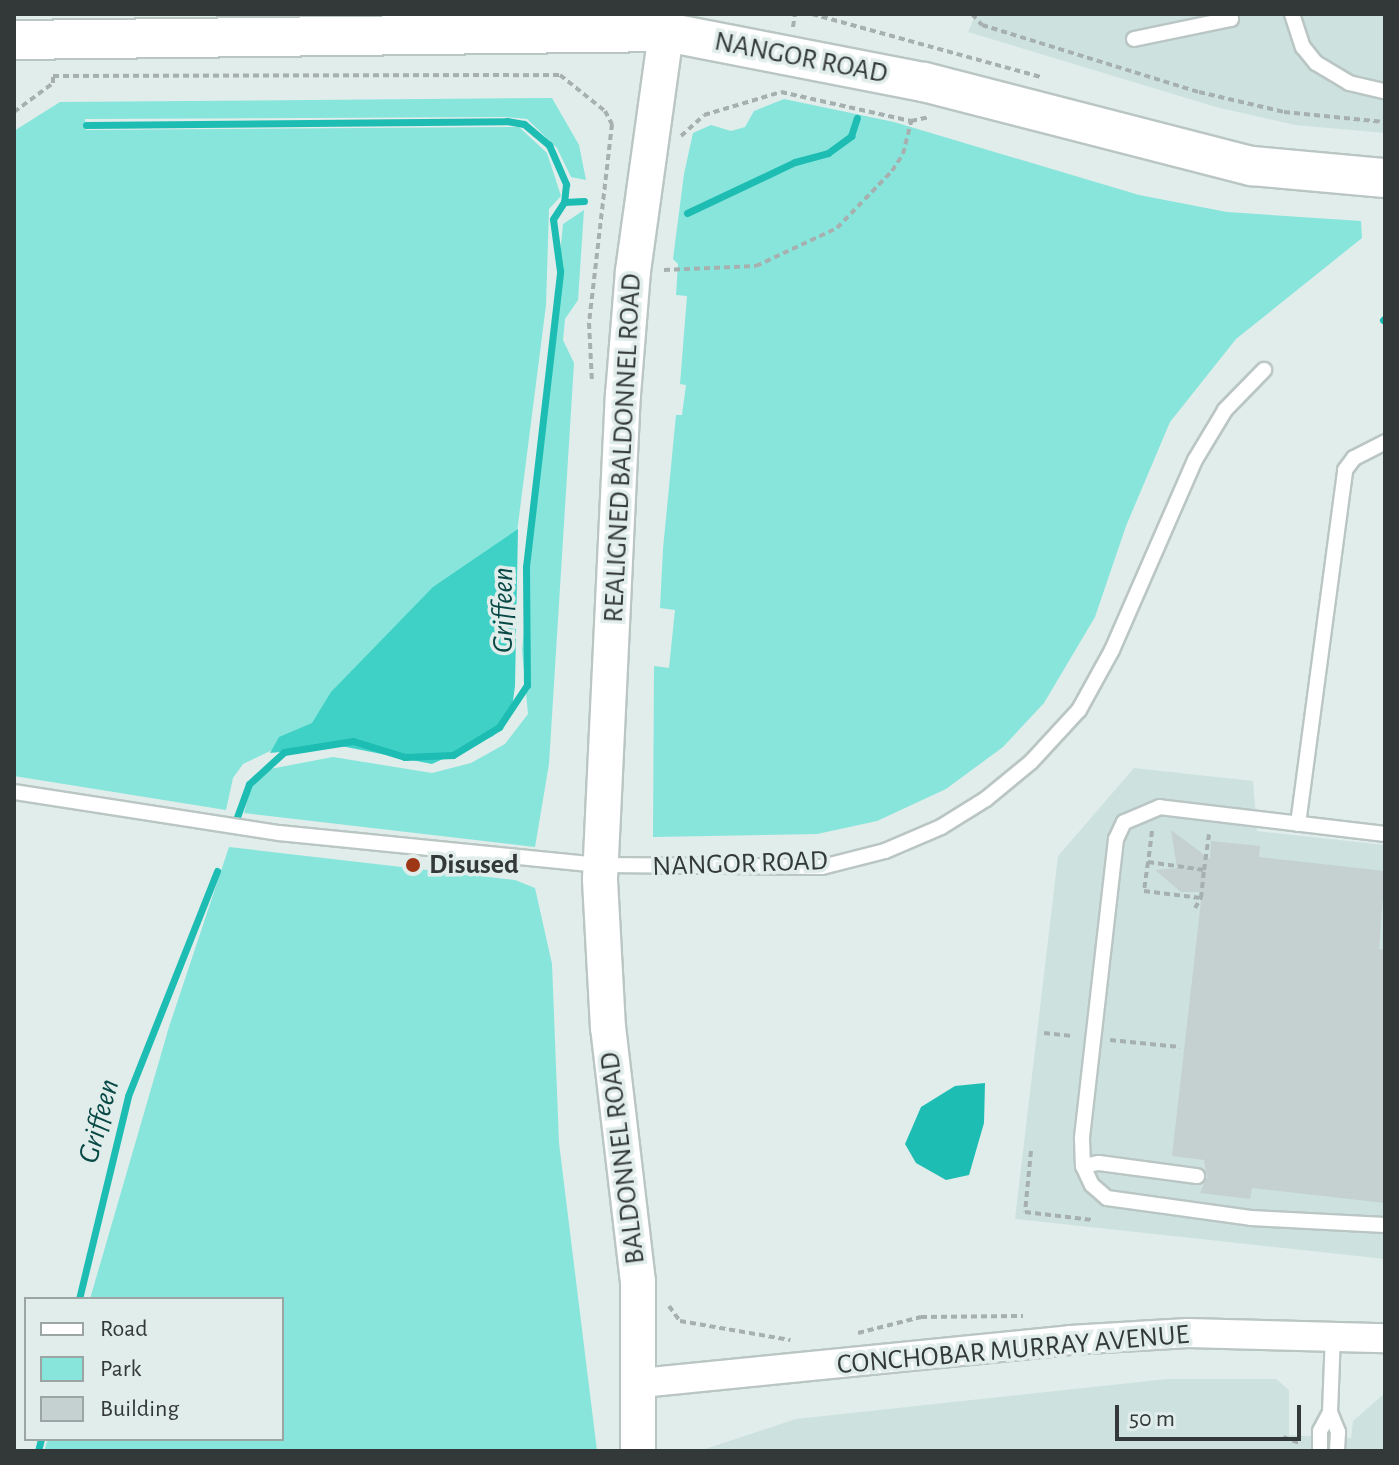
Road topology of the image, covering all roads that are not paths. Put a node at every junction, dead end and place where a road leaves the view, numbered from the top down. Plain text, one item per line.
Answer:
1 (1230, 14) edge
2 (1292, 14) edge
3 (670, 23) edge
4 (1134, 39) dead end
5 (14, 40) edge
6 (1385, 91) edge
7 (1385, 178) edge
8 (1264, 370) dead end
9 (1385, 442) edge
10 (14, 792) edge
11 (1298, 824) junction
12 (1385, 834) edge
13 (601, 865) junction
14 (1083, 1166) junction
15 (1197, 1176) dead end
16 (1385, 1225) edge
17 (1333, 1334) junction
18 (1385, 1338) edge
19 (641, 1383) junction
20 (1330, 1412) junction
21 (1315, 1448) edge
22 (638, 1451) edge
23 (1337, 1451) edge

1 - 4 lane
2 - 6 lane
3 - 5 main road, NANGOR ROAD
3 - 7 main road, NANGOR ROAD
3 - 13 street, REALIGNED BALDONNEL ROAD
8 - 13 lane, NANGOR ROAD
9 - 11 lane
10 - 13 lane, NANGOR ROAD
11 - 12 lane
11 - 14 lane
13 - 19 street, BALDONNEL ROAD
14 - 15 lane
14 - 16 lane
17 - 18 street, CONCHOBAR MURRAY AVENUE
17 - 19 street, CONCHOBAR MURRAY AVENUE
17 - 20 lane
19 - 22 street, BALDONNEL ROAD
20 - 21 lane
20 - 23 lane

